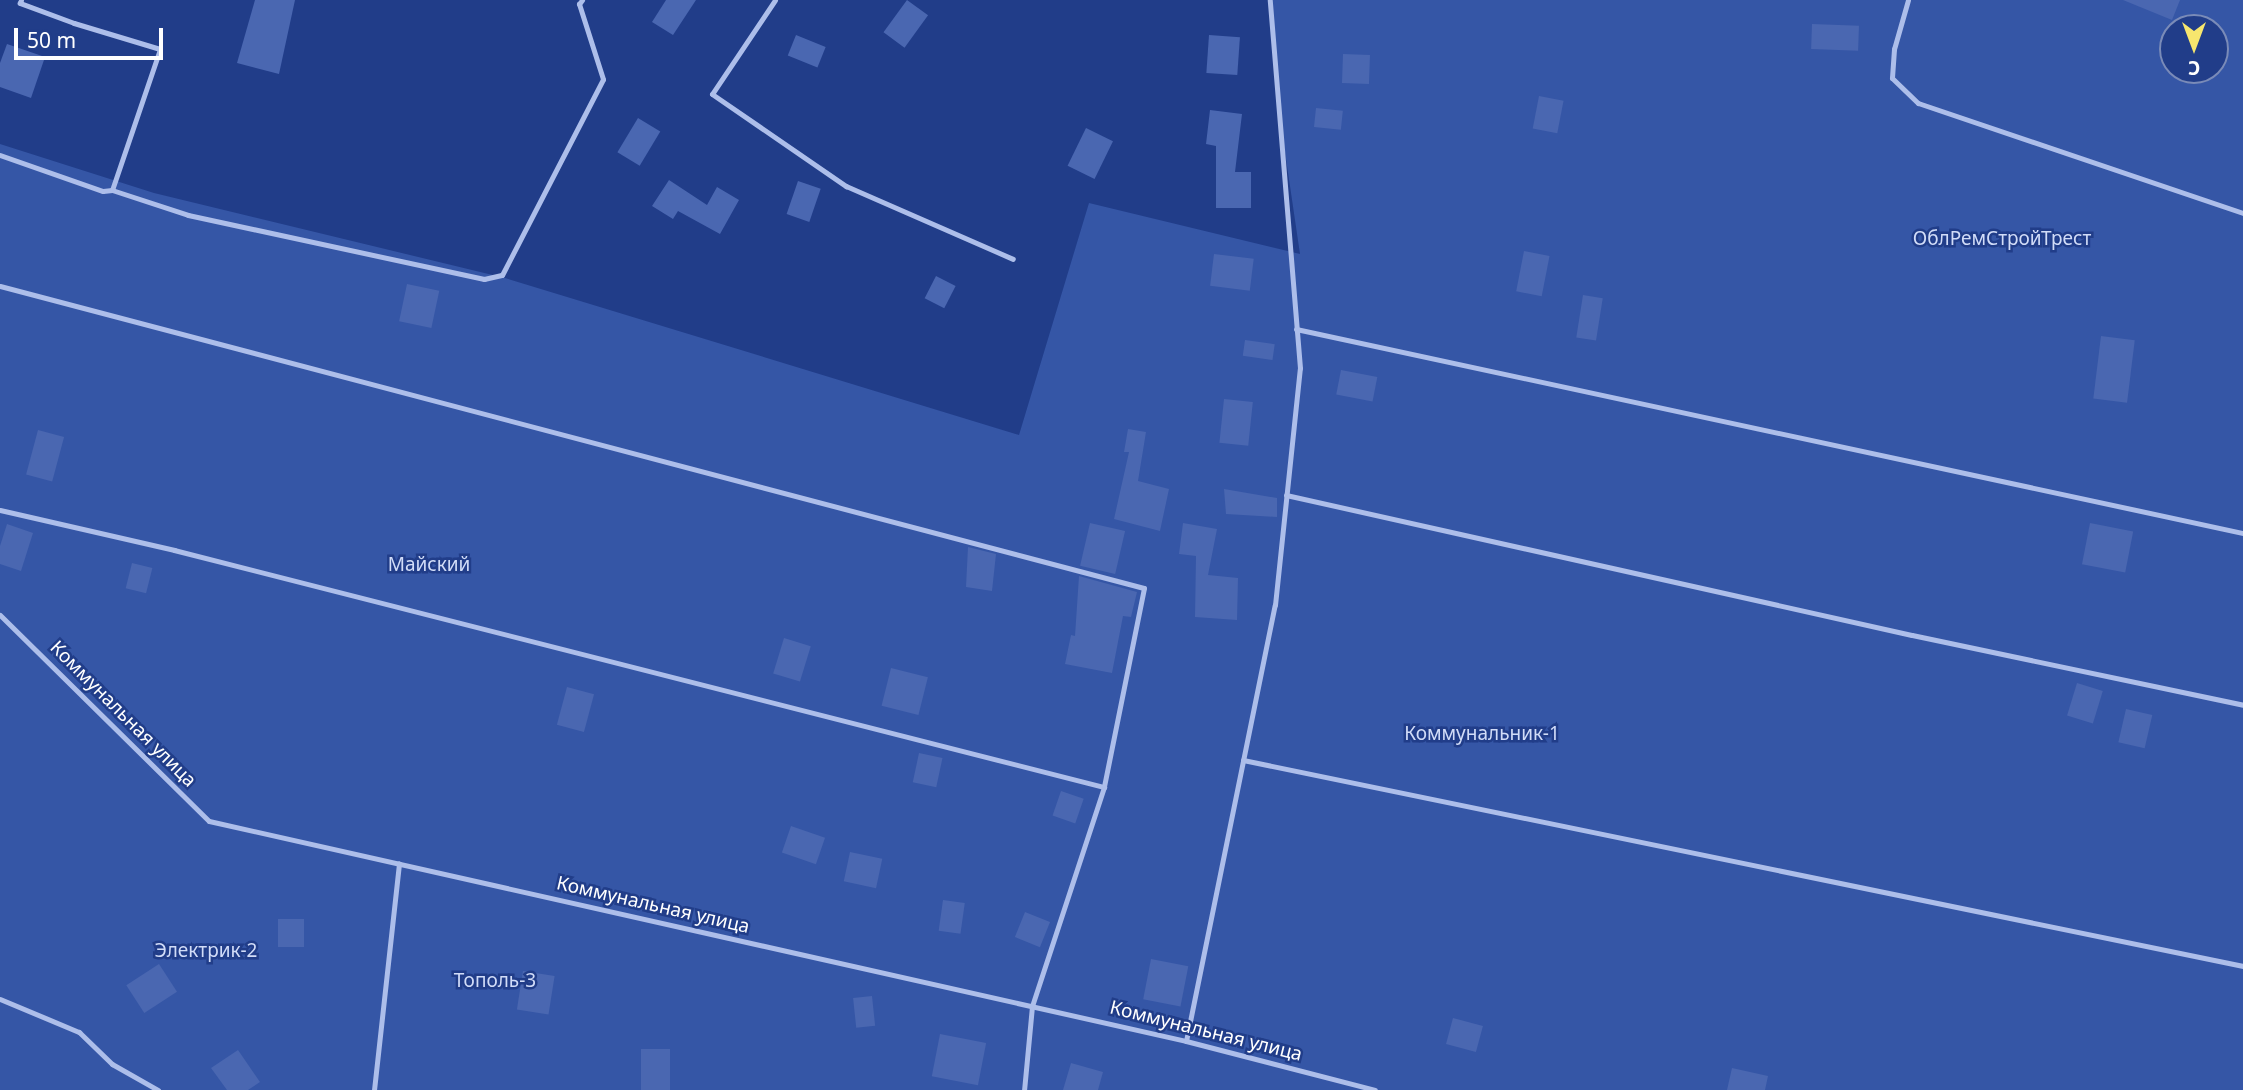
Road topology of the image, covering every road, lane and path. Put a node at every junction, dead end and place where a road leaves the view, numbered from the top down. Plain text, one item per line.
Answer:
1 (21, 0) edge
2 (582, 0) edge
3 (775, 0) edge
4 (1270, 0) edge
5 (1908, 0) edge
6 (0, 155) edge
7 (112, 190) junction
8 (2243, 213) edge
9 (1013, 259) dead end
10 (0, 285) edge
11 (1296, 329) junction
12 (1286, 495) junction
13 (0, 510) edge
14 (2243, 533) edge
15 (0, 615) edge
16 (2243, 705) edge
17 (1243, 760) junction
18 (1104, 787) junction
19 (399, 863) junction
20 (2243, 966) edge
21 (0, 999) edge
22 (1032, 1006) junction
23 (1186, 1041) junction
24 (158, 1090) edge
25 (374, 1090) edge
26 (1024, 1090) edge
27 (1375, 1090) edge

1 - 7 lane
2 - 7 lane
3 - 9 lane
4 - 11 lane
5 - 8 lane
6 - 7 lane
10 - 18 lane
11 - 12 lane
11 - 14 lane
12 - 16 lane
12 - 17 lane
13 - 18 lane
15 - 19 lane, Коммунальная улица
17 - 20 lane
17 - 23 lane
18 - 22 lane
19 - 22 lane, Коммунальная улица
19 - 25 lane
21 - 24 lane
22 - 23 lane, Коммунальная улица
22 - 26 lane
23 - 27 lane, Коммунальная улица

